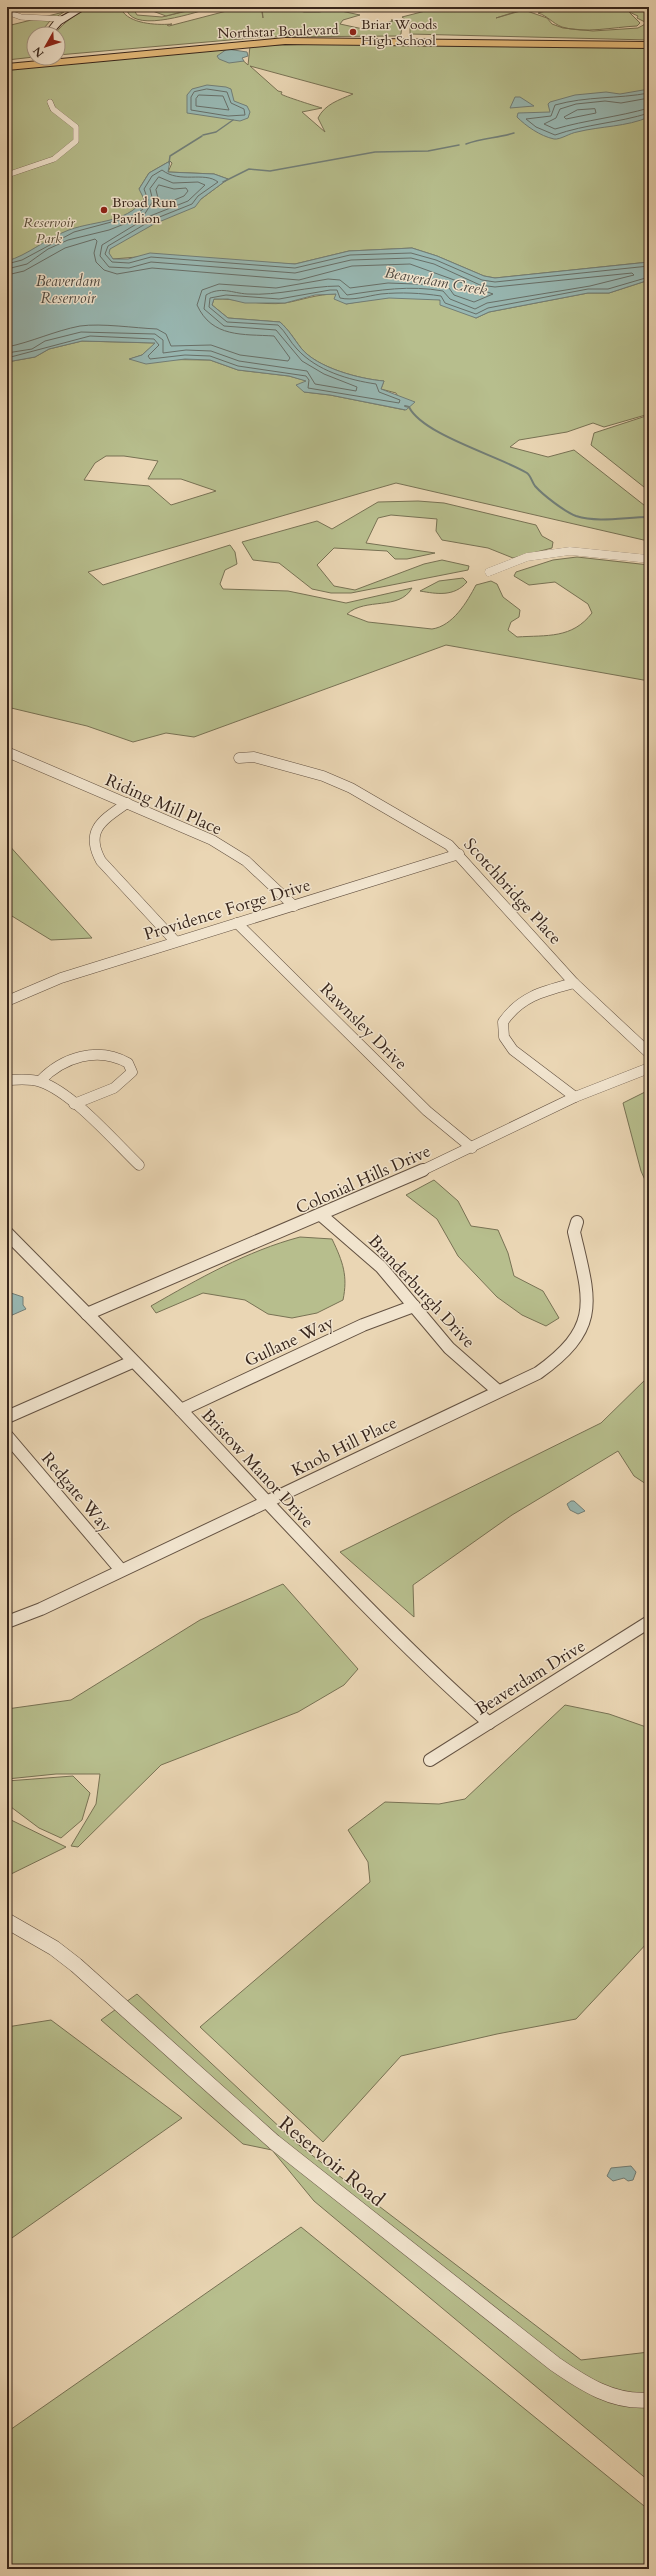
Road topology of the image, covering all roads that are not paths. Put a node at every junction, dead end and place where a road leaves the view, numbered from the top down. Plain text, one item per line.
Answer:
1 (84, 7) edge
2 (7, 12) edge
3 (62, 19) junction
4 (55, 26) edge
5 (649, 40) edge
6 (649, 45) edge
7 (66, 57) edge
8 (66, 58) edge
9 (26, 61) edge
10 (7, 62) edge
11 (26, 63) edge
12 (7, 66) edge
13 (50, 102) dead end
14 (7, 175) edge
15 (649, 559) edge
16 (489, 572) dead end
17 (7, 752) edge
18 (239, 758) dead end
19 (127, 803) junction
20 (459, 854) junction
21 (294, 906) junction
22 (237, 923) junction
23 (174, 940) junction
24 (574, 983) junction
25 (7, 1001) edge
26 (649, 1053) edge
27 (649, 1068) edge
28 (7, 1080) edge
29 (40, 1081) junction
30 (576, 1097) junction
31 (74, 1104) junction
32 (472, 1148) junction
33 (139, 1165) dead end
34 (321, 1215) junction
35 (577, 1222) dead end
36 (7, 1233) edge
37 (414, 1306) junction
38 (87, 1314) junction
39 (132, 1362) junction
40 (498, 1391) junction
41 (181, 1410) junction
42 (7, 1417) edge
43 (7, 1436) edge
44 (266, 1502) junction
45 (121, 1570) junction
46 (7, 1622) edge
47 (649, 1622) edge
48 (489, 1723) junction
49 (430, 1760) dead end
50 (7, 1921) edge
51 (649, 2400) edge

1 - 3 main road
2 - 3 street
3 - 4 main road
5 - 7 main road, Northstar Boulevard
6 - 8 main road, Northstar Boulevard
9 - 10 main road
11 - 12 main road
13 - 14 street
15 - 16 street
17 - 19 street, Riding Mill Place
18 - 20 street, Scotchbridge Place
19 - 21 street, Riding Mill Place
19 - 23 street
20 - 21 street, Providence Forge Drive
20 - 24 street, Scotchbridge Place
21 - 22 street, Providence Forge Drive
22 - 23 street, Providence Forge Drive
22 - 32 street, Rawnsley Drive
23 - 25 street, Providence Forge Drive
24 - 26 street, Scotchbridge Place
24 - 30 street
27 - 30 street, Colonial Hills Drive
28 - 29 street
29 - 31 street
29 - 31 street
30 - 32 street, Colonial Hills Drive
31 - 33 street
32 - 34 street, Colonial Hills Drive
34 - 37 street, Branderburgh Drive
34 - 38 street, Colonial Hills Drive
35 - 40 street, Knob Hill Place
36 - 38 street, Bristow Manor Drive
37 - 40 street, Branderburgh Drive
37 - 41 street, Gullane Way
38 - 39 street, Bristow Manor Drive
39 - 41 street, Bristow Manor Drive
39 - 42 street
40 - 44 street, Knob Hill Place
41 - 44 street, Bristow Manor Drive
43 - 45 street, Redgate Way
44 - 45 street, Knob Hill Place
44 - 48 street, Bristow Manor Drive
45 - 46 street, Knob Hill Place
47 - 48 street, Beaverdam Drive
48 - 49 street, Beaverdam Drive
50 - 51 street, Reservoir Road

